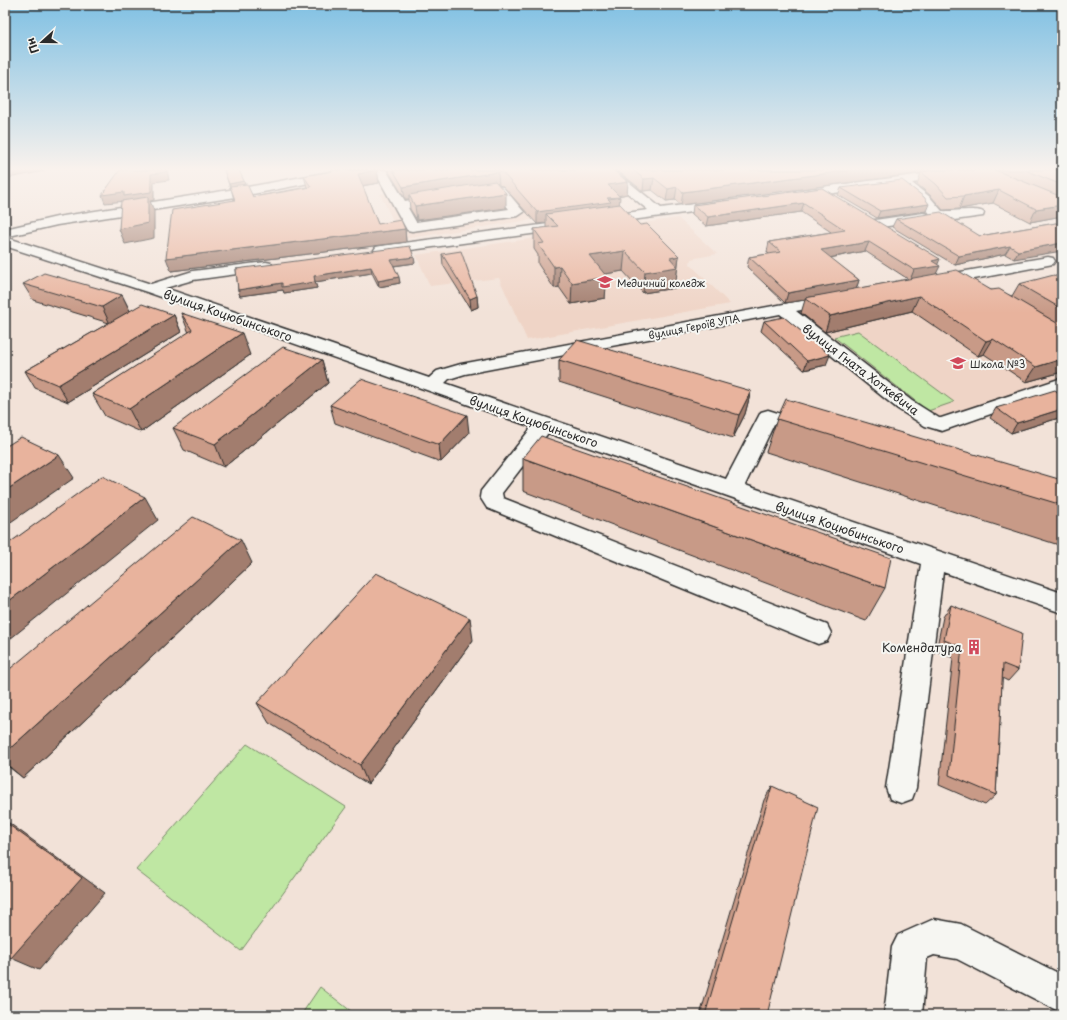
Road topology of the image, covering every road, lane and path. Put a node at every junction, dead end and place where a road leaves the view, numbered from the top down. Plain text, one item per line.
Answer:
1 (76, 218) edge
2 (407, 218) edge
3 (481, 218) edge
4 (620, 218) edge
5 (866, 218) edge
6 (920, 218) edge
7 (57, 221) junction
8 (875, 224) junction
9 (5, 232) edge
10 (895, 236) edge
11 (5, 241) edge
12 (27, 247) junction
13 (368, 252) edge
14 (1048, 261) dead end
15 (277, 264) edge
16 (941, 264) edge
17 (961, 277) junction
18 (922, 284) edge
19 (979, 288) edge
20 (152, 289) junction
21 (845, 298) edge
22 (783, 309) junction
23 (1062, 383) edge
24 (431, 386) junction
25 (544, 425) junction
26 (820, 432) edge
27 (732, 489) junction
28 (934, 559) junction
29 (1062, 603) edge
30 (818, 633) dead end
31 (901, 788) dead end
32 (1062, 995) edge
33 (903, 1015) edge

1 - 7 street
2 - 3 street
4 - 13 street
5 - 8 street
6 - 8 street
7 - 9 street
7 - 12 street
8 - 10 street
11 - 12 street, вулиця Коцюбинського
12 - 20 street, вулиця Коцюбинського
14 - 17 street
15 - 20 street
16 - 17 street
17 - 18 street
17 - 19 street
20 - 24 street, вулиця Коцюбинського
21 - 22 street, вулиця Героїв УПА
22 - 23 street, вулиця Гната Хоткевича
22 - 24 street, вулиця Героїв УПА
24 - 25 street, вулиця Коцюбинського
25 - 27 street, вулиця Коцюбинського
25 - 30 street
26 - 27 street
27 - 28 street, вулиця Коцюбинського
28 - 29 street, вулиця Коцюбинського
28 - 31 street
32 - 33 street

